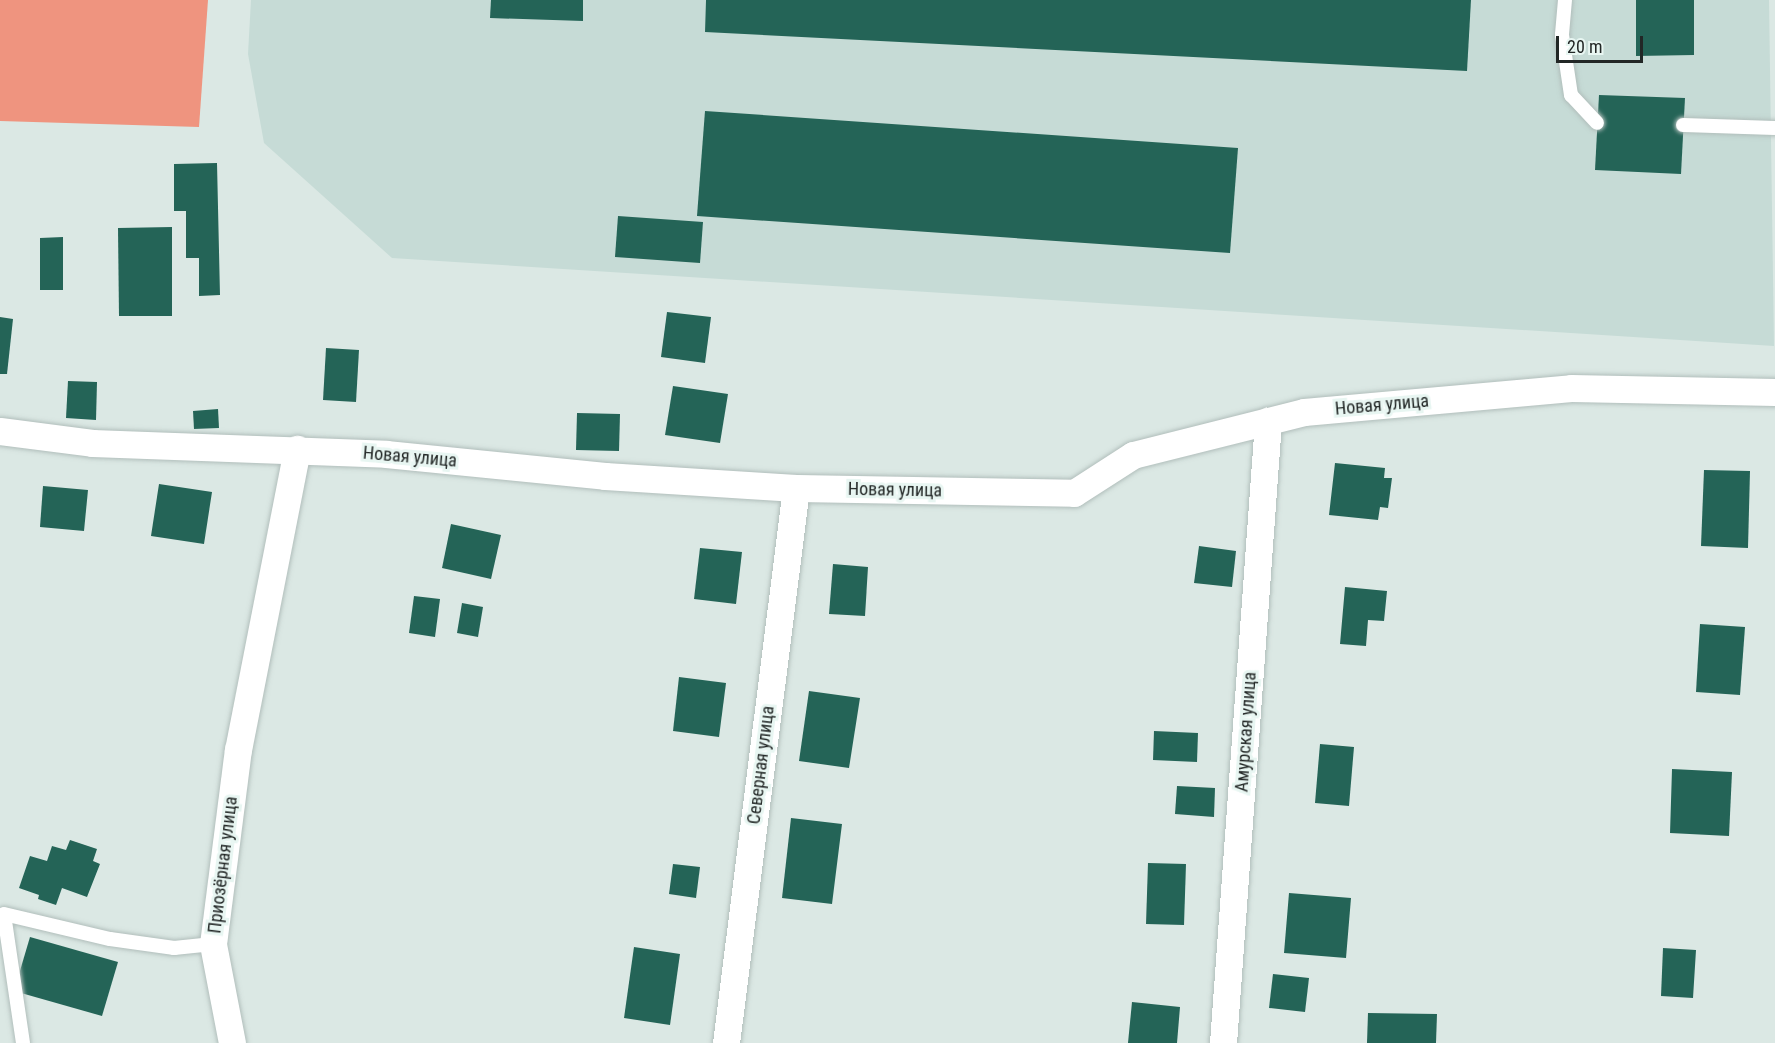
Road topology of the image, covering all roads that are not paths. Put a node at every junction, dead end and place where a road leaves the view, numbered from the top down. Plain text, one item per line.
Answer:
1 (1565, 0) edge
2 (1597, 123) dead end
3 (1683, 125) dead end
4 (1775, 128) edge
5 (1775, 392) edge
6 (1268, 421) junction
7 (0, 431) edge
8 (297, 449) junction
9 (796, 488) junction
10 (213, 944) junction
11 (23, 1043) edge
12 (232, 1043) edge
13 (726, 1043) edge
14 (1223, 1043) edge

1 - 2 lane
3 - 4 lane
5 - 6 street, Новая улица
6 - 9 street, Новая улица
6 - 14 street, Амурская улица
7 - 8 street, Новая улица
8 - 9 street, Новая улица
8 - 10 street, Приозёрная улица
9 - 13 street, Северная улица
10 - 11 lane, Приозёрная улица
10 - 12 street

